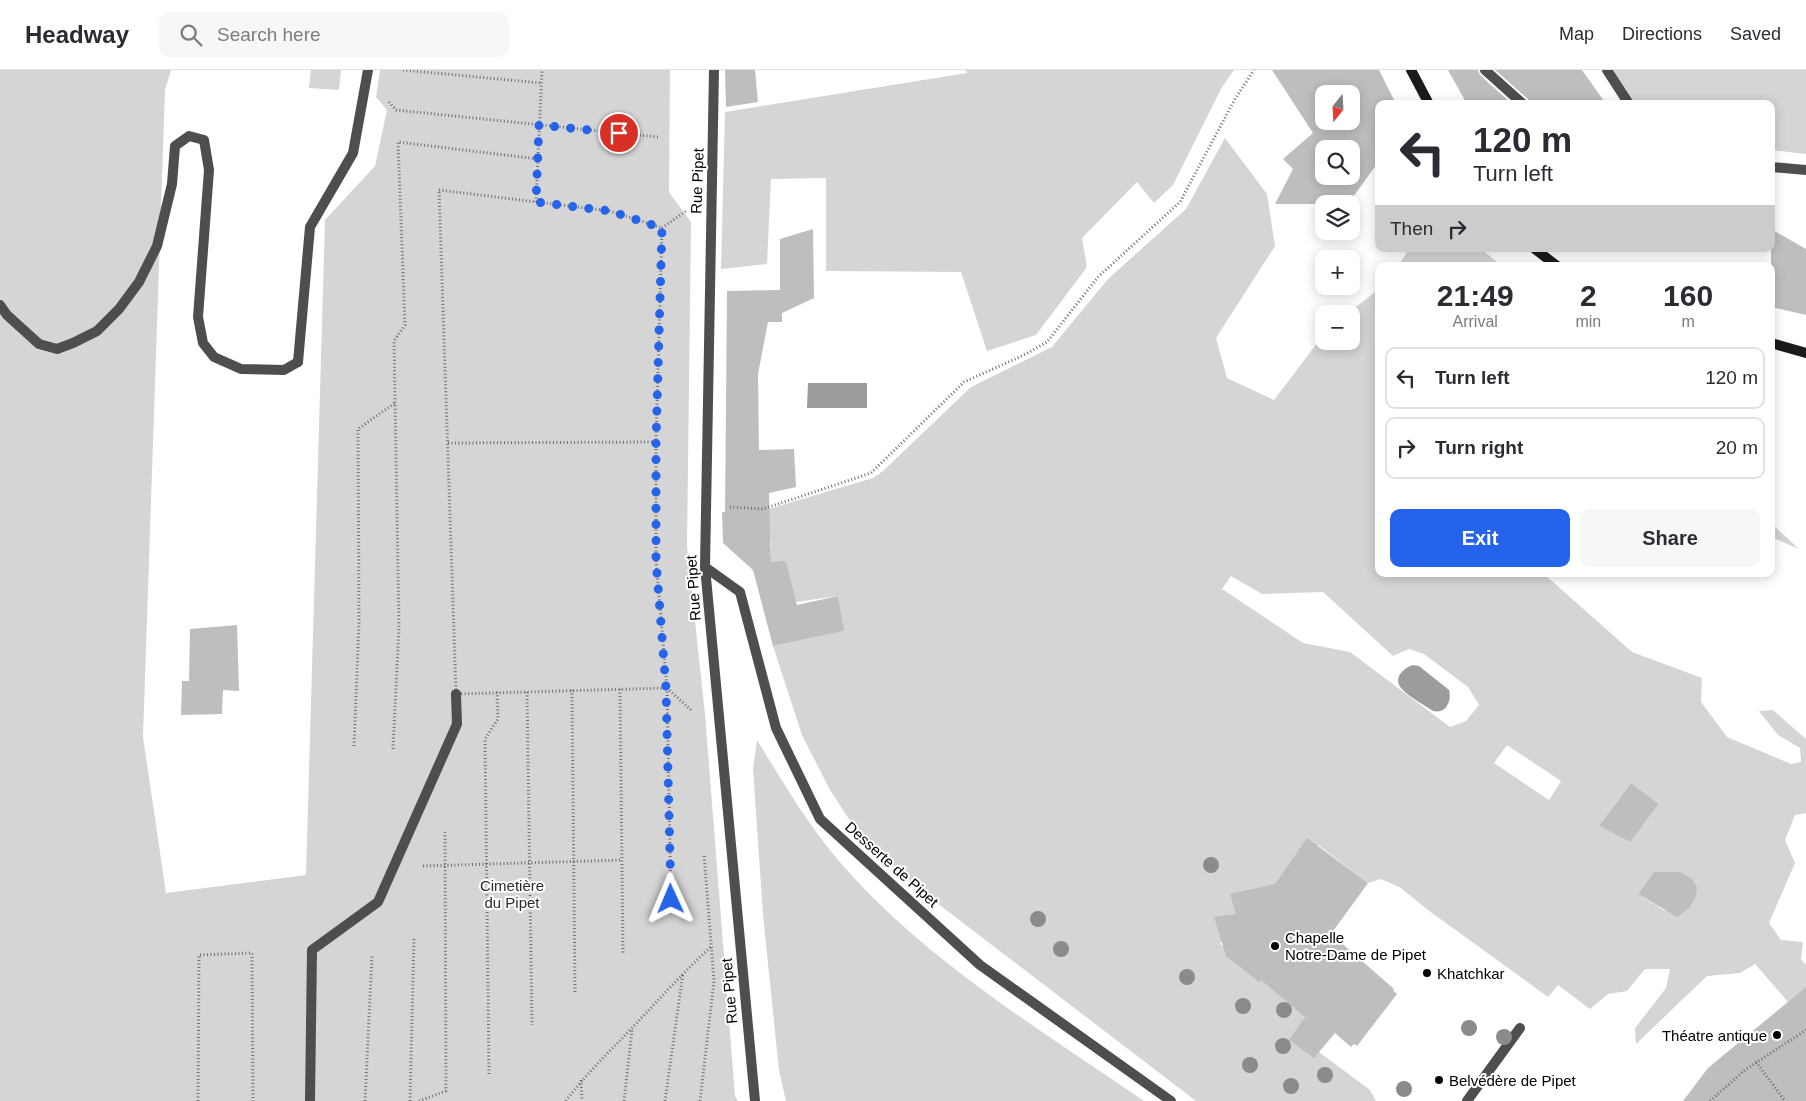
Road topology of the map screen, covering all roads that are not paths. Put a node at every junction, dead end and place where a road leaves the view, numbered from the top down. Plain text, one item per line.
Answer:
1 (368, 70) edge
2 (714, 70) edge
3 (1411, 70) edge
4 (1485, 70) edge
5 (1607, 70) edge
6 (1427, 100) edge
7 (1519, 100) edge
8 (1626, 100) edge
9 (1775, 167) edge
10 (1806, 170) edge
11 (1539, 252) edge
12 (1553, 262) edge
13 (0, 305) edge
14 (1775, 344) edge
15 (1806, 353) edge
16 (705, 567) junction
17 (456, 694) road end
18 (1520, 1028) dead end
19 (310, 1101) edge
20 (755, 1101) edge
21 (1171, 1101) edge
22 (1467, 1101) edge

1 - 13 street
2 - 16 street, Rue Pipet
3 - 6 main road
4 - 7 street
5 - 8 street
9 - 10 street
11 - 12 main road
14 - 15 main road
16 - 20 street, Rue Pipet
16 - 21 street, Desserte de Pipet
17 - 19 street
18 - 22 street

